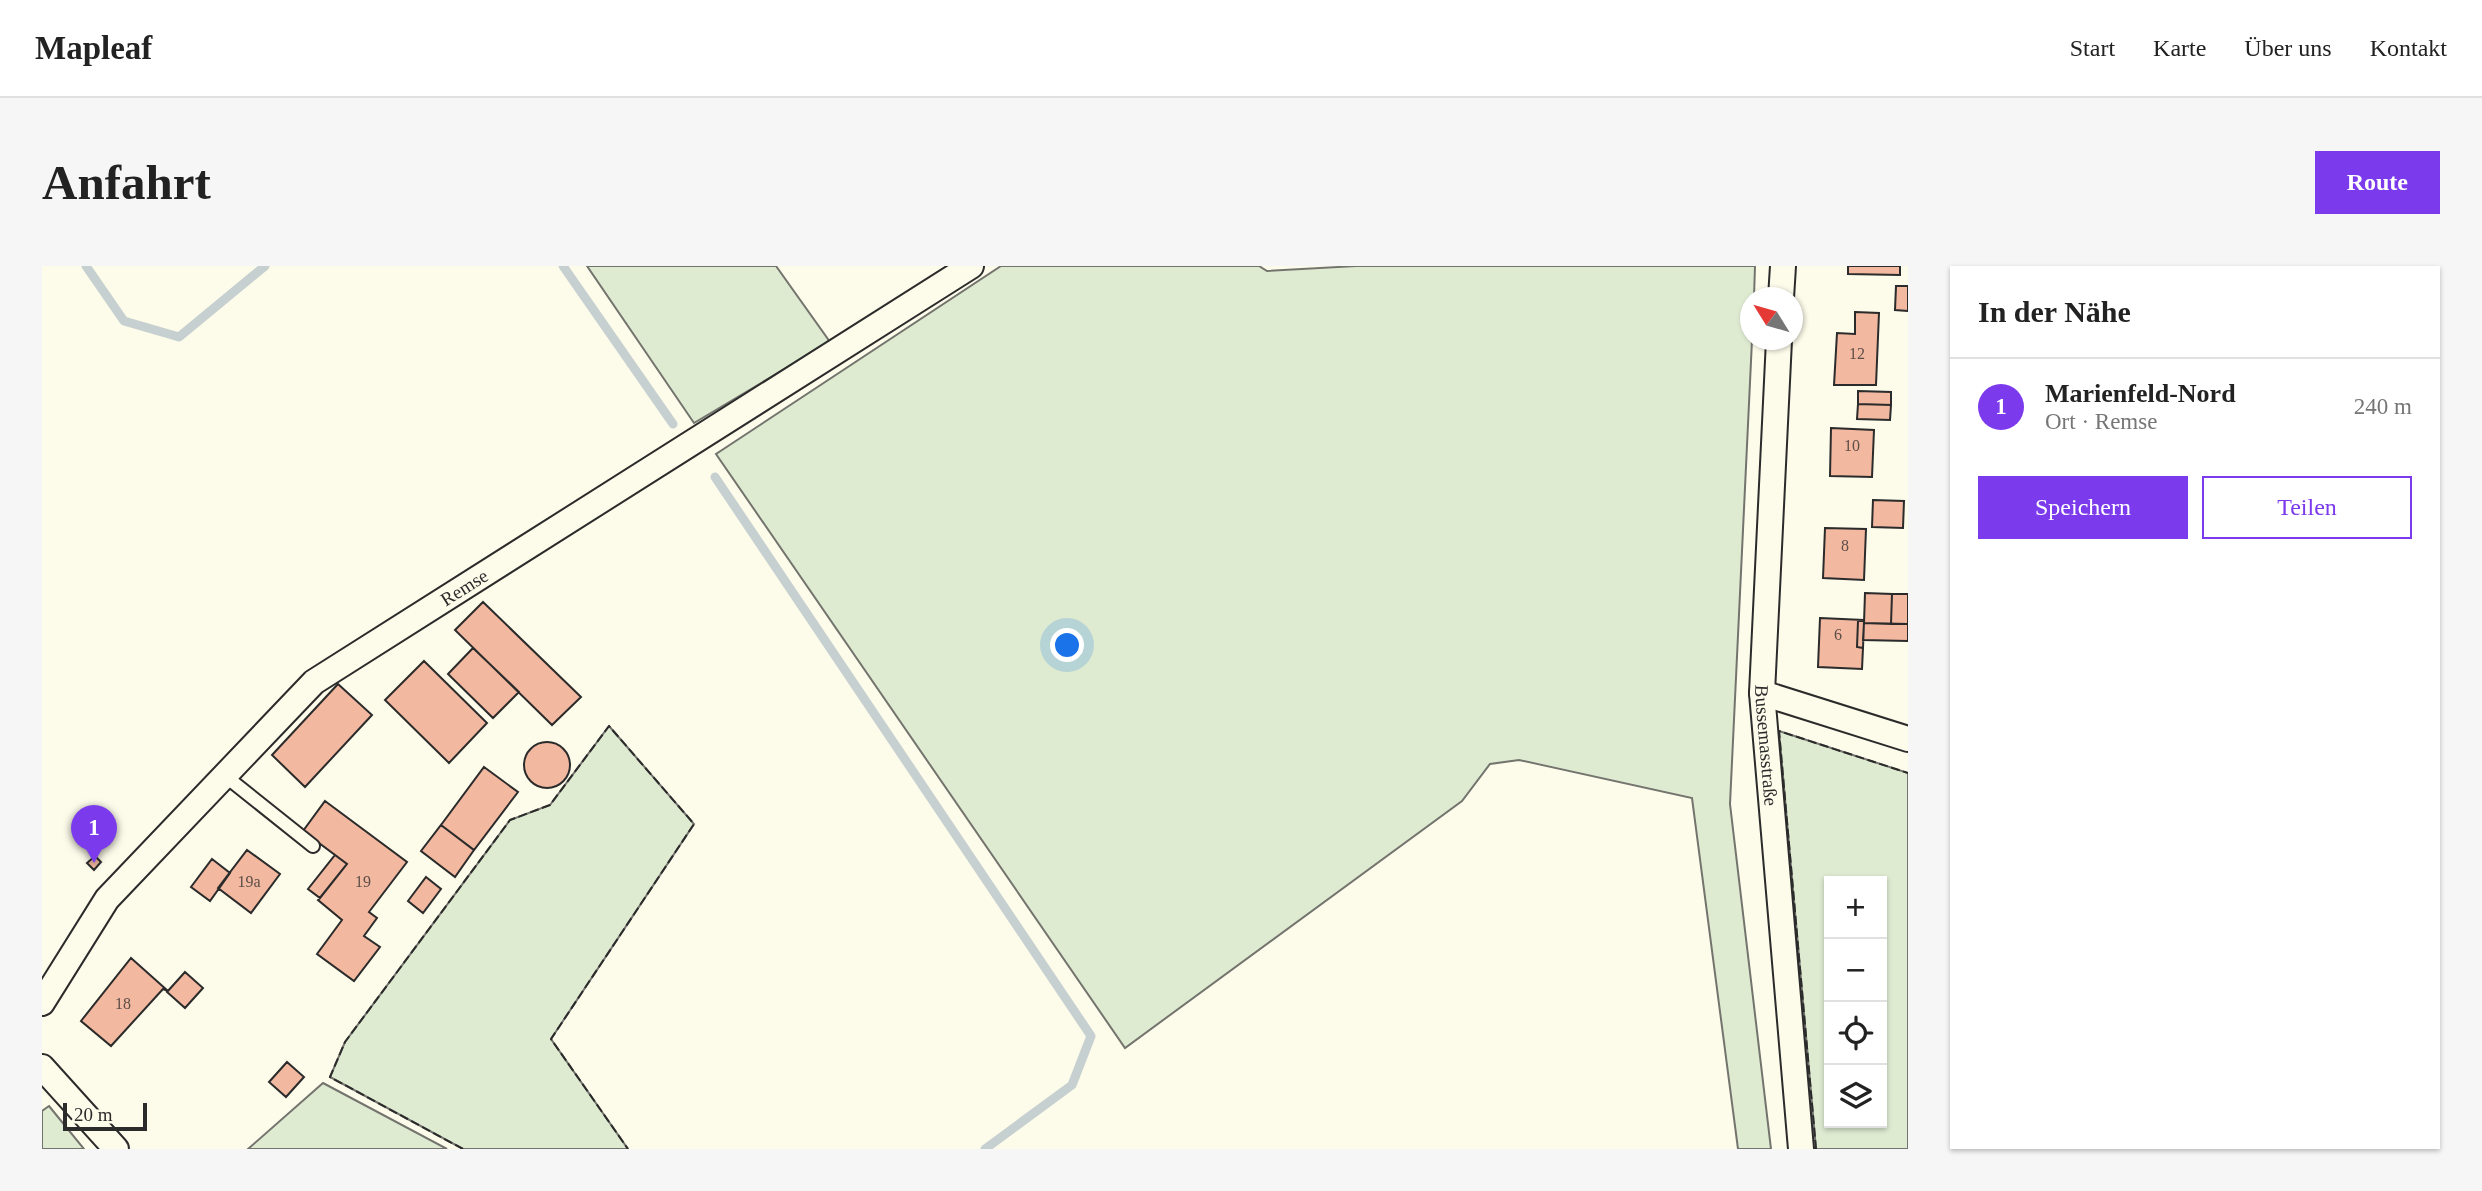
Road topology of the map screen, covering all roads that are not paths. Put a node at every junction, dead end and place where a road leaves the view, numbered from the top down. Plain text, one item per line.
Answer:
1 (971, 266) edge
2 (1783, 266) edge
3 (1782, 287) edge
4 (1779, 350) edge
5 (1762, 694) junction
6 (1908, 739) edge
7 (224, 775) junction
8 (313, 846) dead end
9 (42, 1003) edge
10 (42, 1067) edge
11 (116, 1149) edge
12 (1801, 1149) edge

1 - 7 street, Remse
2 - 3 street
4 - 5 street, Bussemasstraße
5 - 6 street
5 - 12 street, Bussemasstraße
7 - 8 lane
7 - 9 street, Remse
10 - 11 street

